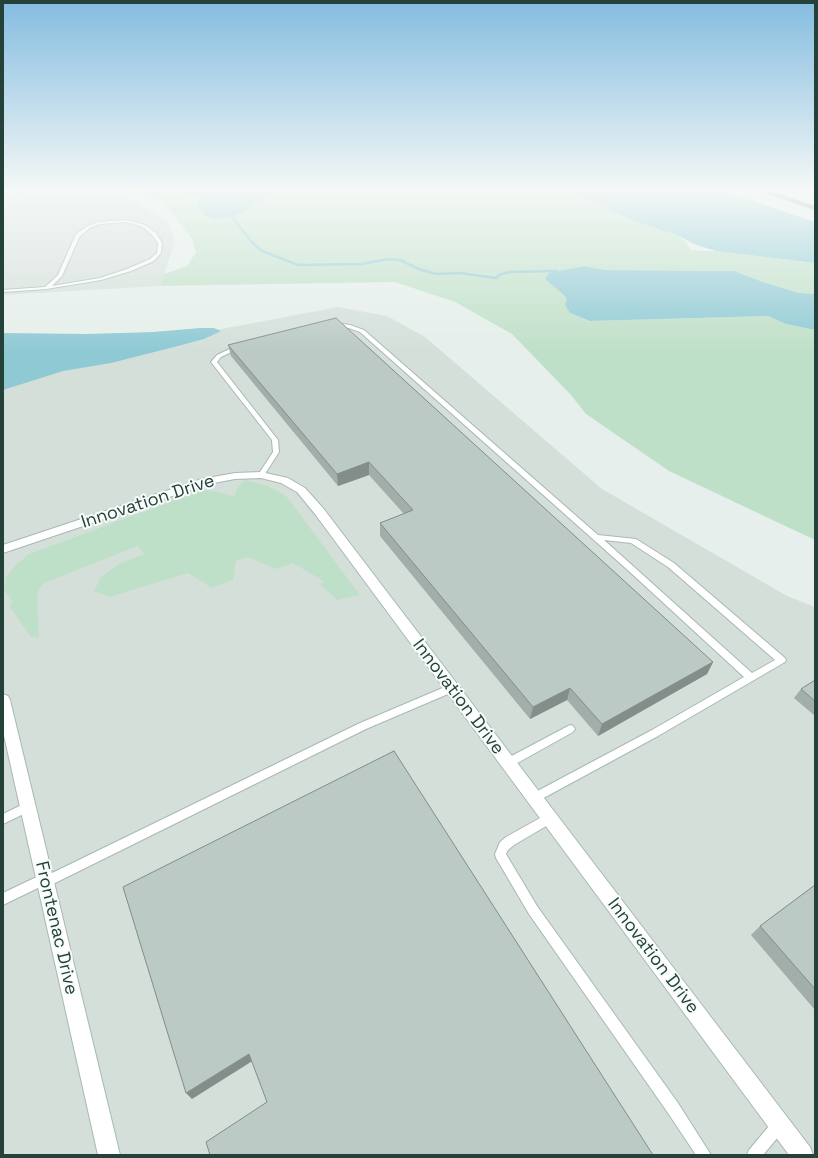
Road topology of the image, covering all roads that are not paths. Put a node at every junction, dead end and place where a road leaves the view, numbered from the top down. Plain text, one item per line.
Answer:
1 (74, 244) edge
2 (160, 244) edge
3 (46, 288) junction
4 (3, 291) edge
5 (323, 326) edge
6 (244, 346) edge
7 (261, 475) junction
8 (596, 537) junction
9 (3, 549) edge
10 (751, 678) junction
11 (452, 688) junction
12 (3, 700) edge
13 (570, 729) dead end
14 (508, 763) junction
15 (534, 798) junction
16 (28, 807) junction
17 (549, 818) junction
18 (3, 819) edge
19 (45, 880) junction
20 (3, 899) edge
21 (779, 1125) junction
22 (109, 1155) edge
23 (704, 1155) edge
24 (754, 1155) edge
25 (802, 1155) edge

1 - 3 lane
2 - 3 lane
3 - 4 lane
5 - 8 lane
6 - 7 lane
7 - 9 street, Innovation Drive
7 - 11 street, Innovation Drive
8 - 10 lane
8 - 10 lane
10 - 15 lane
11 - 14 street, Innovation Drive
11 - 19 lane
12 - 16 street, Frontenac Drive
13 - 14 lane
14 - 15 street, Innovation Drive
15 - 17 street, Innovation Drive
16 - 18 lane
16 - 19 street, Frontenac Drive
17 - 21 street, Innovation Drive
17 - 23 lane
19 - 20 lane
19 - 22 street, Frontenac Drive
21 - 24 lane
21 - 25 street, Innovation Drive

